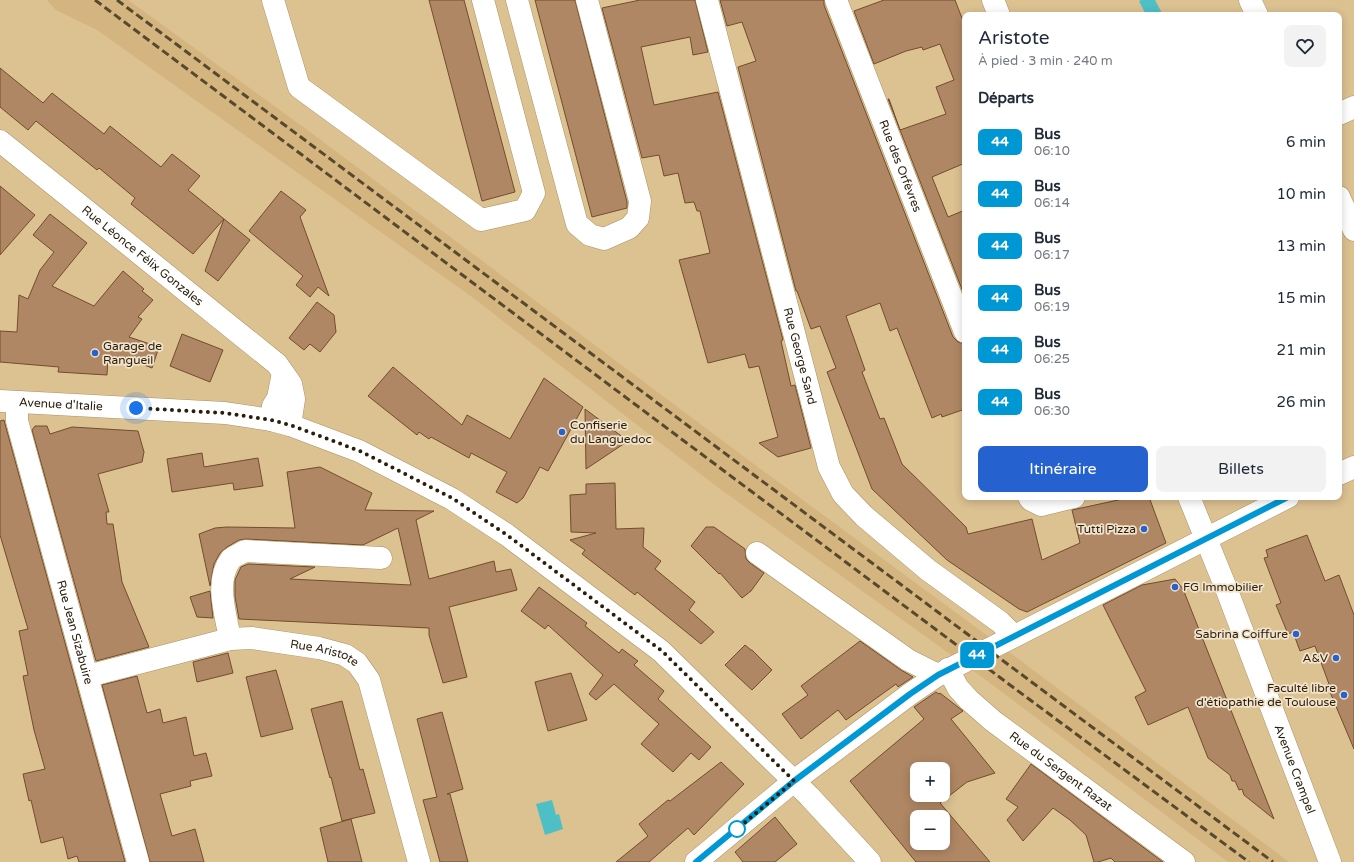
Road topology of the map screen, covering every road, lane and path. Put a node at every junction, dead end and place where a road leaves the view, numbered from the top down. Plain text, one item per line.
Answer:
1 (273, 0) edge
2 (483, 0) edge
3 (516, 0) edge
4 (587, 0) edge
5 (708, 0) edge
6 (836, 0) edge
7 (993, 0) edge
8 (1250, 0) edge
9 (998, 12) edge
10 (1256, 12) edge
11 (1354, 107) edge
12 (1342, 113) edge
13 (0, 141) edge
14 (1342, 204) edge
15 (1354, 230) edge
16 (962, 324) edge
17 (8, 401) edge
18 (280, 423) junction
19 (1354, 467) edge
20 (1342, 473) edge
21 (1030, 500) edge
22 (1062, 500) edge
23 (1190, 500) edge
24 (1282, 500) edge
25 (1206, 538) junction
26 (757, 553) dead end
27 (381, 558) dead end
28 (1014, 636) junction
29 (230, 639) junction
30 (943, 672) junction
31 (88, 676) junction
32 (794, 781) junction
33 (138, 862) edge
34 (418, 862) edge
35 (696, 862) edge
36 (870, 862) edge
37 (1184, 862) edge
38 (1330, 862) edge

1 - 2 street
3 - 4 street
5 - 28 street, Rue George Sand
6 - 16 street, Rue des Orfèvres
7 - 9 street
8 - 10 street
11 - 12 street
13 - 18 street, Rue Léonce Félix Gonzales
14 - 15 street
17 - 18 street, Avenue d'Italie
17 - 31 street, Rue Jean Sizabuire
18 - 32 street, Avenue d'Italie
19 - 20 street
21 - 22 street
23 - 25 street, Avenue Crampel
24 - 25 street
25 - 28 street
25 - 38 street, Avenue Crampel
26 - 30 street
27 - 29 street
28 - 30 street
29 - 31 street, Rue Aristote
29 - 34 street, Rue Aristote
30 - 32 street
30 - 37 street, Rue du Sergent Razat
31 - 33 street, Rue Jean Sizabuire
32 - 35 street
32 - 36 street, Avenue d'Italie

